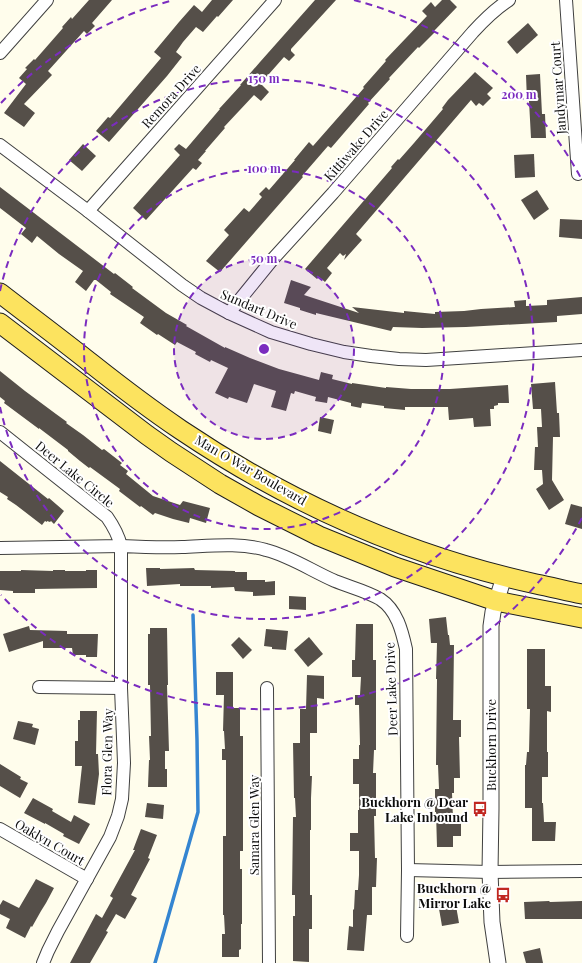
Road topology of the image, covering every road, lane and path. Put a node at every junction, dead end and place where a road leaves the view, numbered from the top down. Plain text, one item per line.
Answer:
1 (48, 0) edge
2 (275, 0) edge
3 (509, 0) edge
4 (566, 0) edge
5 (0, 53) edge
6 (0, 145) edge
7 (578, 174) dead end
8 (88, 211) junction
9 (0, 293) edge
10 (229, 313) junction
11 (0, 324) edge
12 (582, 350) edge
13 (0, 432) edge
14 (121, 546) junction
15 (0, 548) edge
16 (504, 577) junction
17 (582, 594) edge
18 (496, 601) junction
19 (582, 618) edge
20 (39, 687) dead end
21 (121, 688) junction
22 (267, 688) dead end
23 (0, 829) edge
24 (408, 870) junction
25 (582, 871) edge
26 (490, 872) junction
27 (87, 879) junction
28 (407, 936) dead end
29 (43, 963) edge
30 (269, 963) edge
31 (498, 963) edge

1 - 5 street
2 - 8 street, Remora Drive
3 - 10 street, Kittiwake Drive
4 - 7 street, Jandymar Court
6 - 8 street, Sundart Drive
8 - 10 street, Sundart Drive
9 - 16 main road, Man O War Boulevard
10 - 12 street, Sundart Drive
11 - 18 main road, Man O War Boulevard
13 - 14 street, Deer Lake Circle
14 - 15 street
14 - 21 street, Flora Glen Way
14 - 24 street, Deer Lake Drive
16 - 17 main road, Man O War Boulevard
16 - 18 street, Buckhorn Drive
18 - 19 main road, Man O War Boulevard
18 - 26 street, Buckhorn Drive
20 - 21 street
21 - 27 street, Flora Glen Way
22 - 30 street, Samara Glen Way
23 - 27 street, Oaklyn Court
24 - 26 street
24 - 28 street, Deer Lake Drive
25 - 26 street
26 - 31 street, Buckhorn Drive
27 - 29 street, Flora Glen Way

